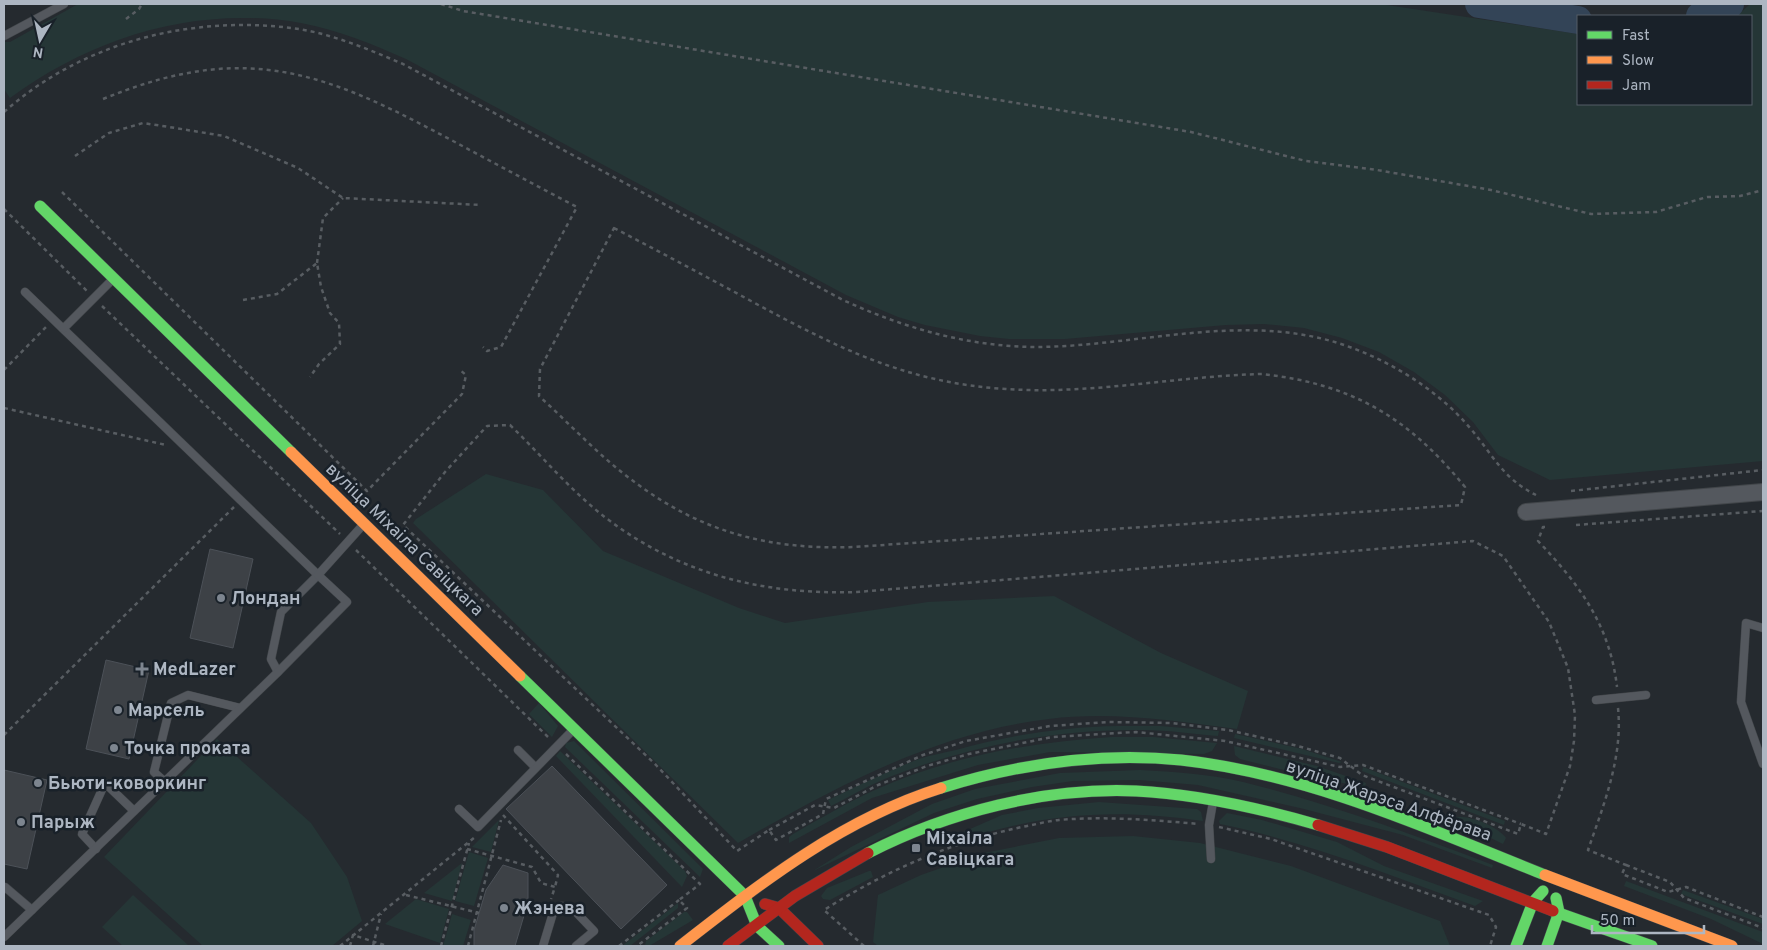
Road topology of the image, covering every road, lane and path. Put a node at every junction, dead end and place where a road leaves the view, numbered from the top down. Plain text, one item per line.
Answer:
1 (64, 4) edge
2 (142, 4) edge
3 (442, 4) edge
4 (126, 19) dead end
5 (4, 36) edge
6 (103, 99) dead end
7 (4, 112) edge
8 (75, 156) dead end
9 (1763, 190) edge
10 (62, 192) dead end
11 (342, 198) junction
12 (481, 205) dead end
13 (40, 206) dead end
14 (4, 209) edge
15 (614, 228) joint
16 (317, 263) junction
17 (114, 278) junction
18 (25, 292) dead end
19 (94, 298) junction
20 (244, 300) dead end
21 (54, 319) junction
22 (64, 328) junction
23 (483, 347) dead end
24 (4, 370) edge
25 (460, 370) dead end
26 (310, 377) dead end
27 (4, 408) edge
28 (190, 450) junction
29 (1763, 470) edge
30 (1565, 492) dead end
31 (1763, 492) edge
32 (1545, 494) dead end
33 (241, 500) junction
34 (1763, 511) edge
35 (1526, 512) dead end
36 (364, 523) junction
37 (1571, 525) dead end
38 (1552, 527) dead end
39 (348, 542) junction
40 (318, 574) junction
41 (1763, 628) edge
42 (278, 672) junction
43 (1646, 695) dead end
44 (1618, 698) junction
45 (1596, 700) dead end
46 (240, 708) junction
47 (574, 729) junction
48 (1136, 732) dead end
49 (4, 734) edge
50 (558, 746) junction
51 (518, 750) dead end
52 (1340, 758) dead end
53 (1763, 764) edge
54 (1350, 766) junction
55 (535, 767) junction
56 (164, 782) junction
57 (1214, 799) junction
58 (460, 809) dead end
59 (134, 811) junction
60 (502, 815) junction
61 (496, 820) dead end
62 (1521, 824) junction
63 (1209, 825) junction
64 (476, 836) dead end
65 (469, 842) junction
66 (96, 849) junction
67 (467, 849) junction
68 (738, 851) dead end
69 (492, 856) junction
70 (1211, 859) dead end
71 (1626, 865) junction
72 (1553, 879) junction
73 (554, 887) junction
74 (4, 889) edge
75 (1677, 890) junction
76 (405, 894) junction
77 (745, 896) junction
78 (679, 900) junction
79 (1533, 902) junction
80 (549, 904) dead end
81 (452, 906) junction
82 (778, 908) junction
83 (32, 910) junction
84 (1559, 912) junction
85 (382, 913) junction
86 (478, 913) junction
87 (1763, 916) edge
88 (757, 926) junction
89 (1763, 928) edge
90 (353, 935) junction
91 (4, 937) edge
92 (373, 944) edge
93 (340, 946) edge
94 (350, 946) edge
95 (387, 946) edge
96 (441, 946) edge
97 (468, 946) edge
98 (543, 946) edge
99 (576, 946) edge
100 (619, 946) edge
101 (637, 946) edge
102 (680, 946) edge
103 (728, 946) edge
104 (779, 946) edge
105 (818, 946) edge
106 (864, 946) edge
107 (1490, 946) edge
108 (1516, 946) edge
109 (1547, 946) edge
110 (1652, 946) edge
111 (1732, 946) edge

1 - 5 lane
2 - 4 path
3 - 9 path
6 - 23 path
7 - 32 path
8 - 11 path
10 - 25 path
11 - 12 path
11 - 16 path
13 - 17 main road, вуліца Міхаіла Савіцкага
14 - 19 path
15 - 15 path
16 - 20 path
16 - 26 path
17 - 19 lane
17 - 36 main road, вуліца Міхаіла Савіцкага
18 - 21 lane
19 - 22 lane
19 - 39 path
21 - 22 lane
21 - 24 path
22 - 28 lane
27 - 28 path
28 - 33 lane
29 - 30 path
31 - 35 street
33 - 40 lane
33 - 49 path
34 - 37 path
36 - 39 lane
36 - 47 main road, вуліца Міхаіла Савіцкага
38 - 44 path
39 - 40 lane
39 - 50 path
40 - 42 lane
40 - 42 lane
41 - 53 lane
42 - 46 lane
43 - 44 lane
44 - 45 lane
44 - 71 path
46 - 56 lane
46 - 56 lane
47 - 50 lane
47 - 77 main road, вуліца Міхаіла Савіцкага
48 - 54 path
50 - 55 lane
50 - 78 path
51 - 55 lane
52 - 54 path
54 - 62 path
54 - 62 path
55 - 58 lane
56 - 59 lane
57 - 63 lane
57 - 79 main road
57 - 82 main road
59 - 66 lane
59 - 66 lane
60 - 61 path
60 - 69 path
60 - 73 path
62 - 68 path
63 - 70 lane
63 - 106 path
63 - 107 path
64 - 65 path
65 - 67 path
65 - 76 path
66 - 83 lane
67 - 69 path
67 - 81 path
69 - 73 path
69 - 86 path
71 - 75 path
71 - 75 path
72 - 77 main road, вуліца Жарэса Алфёрава
72 - 79 main road
72 - 84 main road
72 - 111 main road, вуліца Жарэса Алфёрава
73 - 80 path
74 - 83 lane
75 - 87 path
75 - 89 path
76 - 81 path
76 - 85 path
77 - 82 main road, вуліца Міхаіла Савіцкага
77 - 88 main road, вуліца Міхаіла Савіцкага
77 - 102 main road, вуліца Жарэса Алфёрава
78 - 100 path
78 - 101 path
79 - 84 main road
79 - 108 main road
81 - 86 path
81 - 96 path
82 - 88 main road
82 - 105 main road, вуліца Міхаіла Савіцкага
83 - 91 lane
84 - 109 main road
84 - 110 main road
85 - 90 path
85 - 92 path
86 - 97 path
88 - 103 main road
88 - 104 main road, вуліца Міхаіла Савіцкага
90 - 92 path
90 - 93 path
90 - 94 path
92 - 95 path
98 - 99 lane

